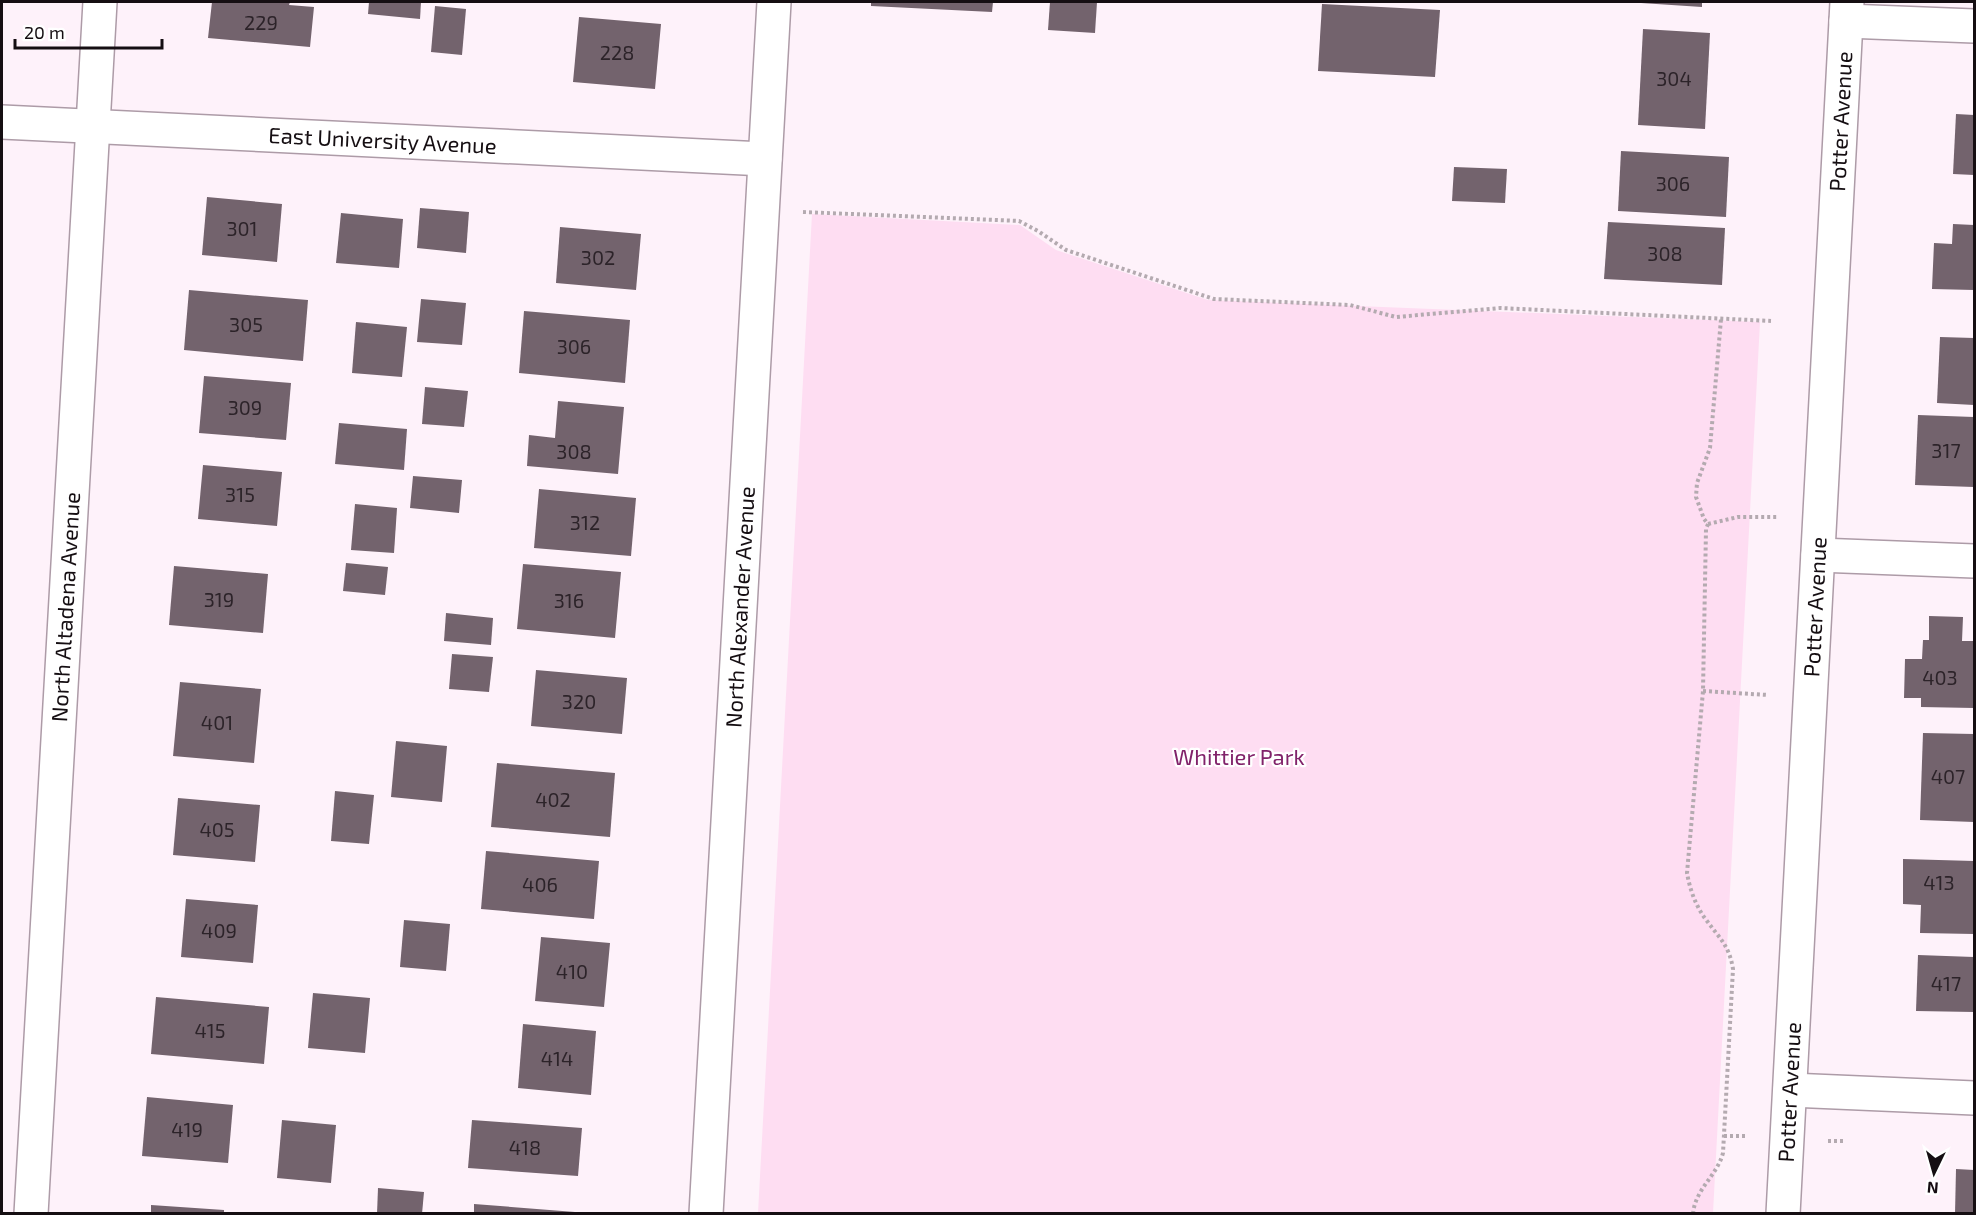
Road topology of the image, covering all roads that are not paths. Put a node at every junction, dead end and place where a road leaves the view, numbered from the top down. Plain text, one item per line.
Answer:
1 (100, 2) edge
2 (774, 2) edge
3 (1847, 11) edge
4 (1974, 26) edge
5 (2, 122) edge
6 (93, 128) junction
7 (765, 159) junction
8 (1818, 555) junction
9 (1974, 561) edge
10 (1790, 1090) junction
11 (1974, 1098) edge
12 (31, 1214) edge
13 (706, 1214) edge
14 (1783, 1214) edge

1 - 6 street, North Altadena Avenue
2 - 7 street, North Alexander Avenue
3 - 4 street
3 - 8 street, Potter Avenue
5 - 6 street, East University Avenue
6 - 7 street, East University Avenue
6 - 12 street, North Altadena Avenue
7 - 13 street, North Alexander Avenue
8 - 9 street
8 - 10 street, Potter Avenue
10 - 11 street
10 - 14 street, Potter Avenue

